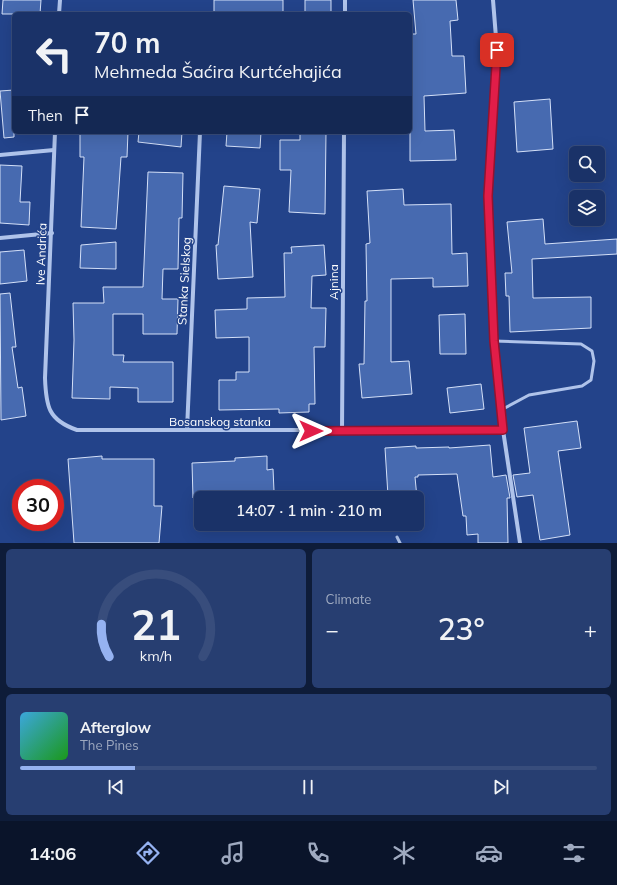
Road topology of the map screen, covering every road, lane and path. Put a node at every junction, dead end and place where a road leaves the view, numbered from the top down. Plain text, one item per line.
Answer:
1 (60, 0) edge
2 (345, 0) edge
3 (493, 0) edge
4 (59, 12) edge
5 (345, 12) edge
6 (55, 134) edge
7 (200, 134) edge
8 (344, 134) edge
9 (54, 150) junction
10 (0, 155) edge
11 (52, 233) junction
12 (0, 238) edge
13 (494, 341) junction
14 (45, 378) joint
15 (501, 410) junction
16 (187, 430) junction
17 (503, 430) junction
18 (342, 431) junction
19 (397, 537) dead end
20 (400, 543) edge
21 (520, 543) edge

1 - 4 street
2 - 5 street
3 - 13 street
6 - 9 street, Ive Andrića
7 - 16 street, Stanka Sielskog
8 - 18 street, Ajnina
9 - 10 street
9 - 11 street, Ive Andrića
11 - 12 street
11 - 14 street, Ive Andrića
13 - 15 street
13 - 15 lane
14 - 16 street, Bosanskog stanka
15 - 17 street
16 - 18 street, Bosanskog stanka
17 - 18 street, Bosanskog stanka
17 - 21 street
19 - 20 lane

